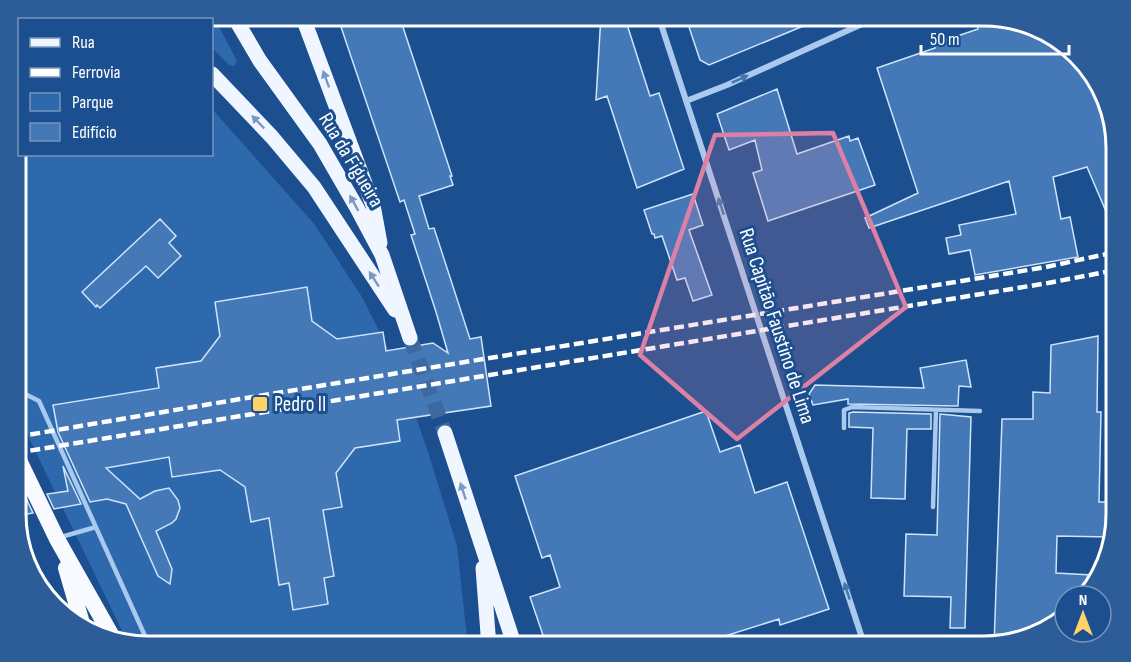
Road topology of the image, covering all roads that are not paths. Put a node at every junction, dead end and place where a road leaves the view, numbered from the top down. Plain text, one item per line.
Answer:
1 (239, 26) edge
2 (306, 26) edge
3 (662, 26) edge
4 (858, 26) edge
5 (213, 75) edge
6 (686, 101) junction
7 (381, 255) junction
8 (26, 394) edge
9 (936, 410) junction
10 (980, 411) dead end
11 (843, 428) dead end
12 (445, 434) tunnel mouth
13 (26, 474) edge
14 (933, 507) dead end
15 (96, 527) junction
16 (57, 539) junction
17 (481, 547) junction
18 (80, 616) edge
19 (108, 629) edge
20 (145, 636) edge
21 (488, 636) edge
22 (511, 636) edge
23 (861, 636) edge

7 -> 1 main road, Rua da Figueira
7 -> 2 main road
3 - 6 street, Rua Capitão Faustino de Lima
6 -> 4 street
7 -> 5 main road, Rua da Figueira
23 -> 6 street, Rua Capitão Faustino de Lima
8 - 15 lane
9 - 10 lane
9 - 11 lane
9 - 14 lane
17 -> 12 main road
13 - 16 highway
15 - 16 lane
15 - 20 lane
16 - 18 highway
16 - 19 highway
17 - 21 main road
17 - 22 main road

